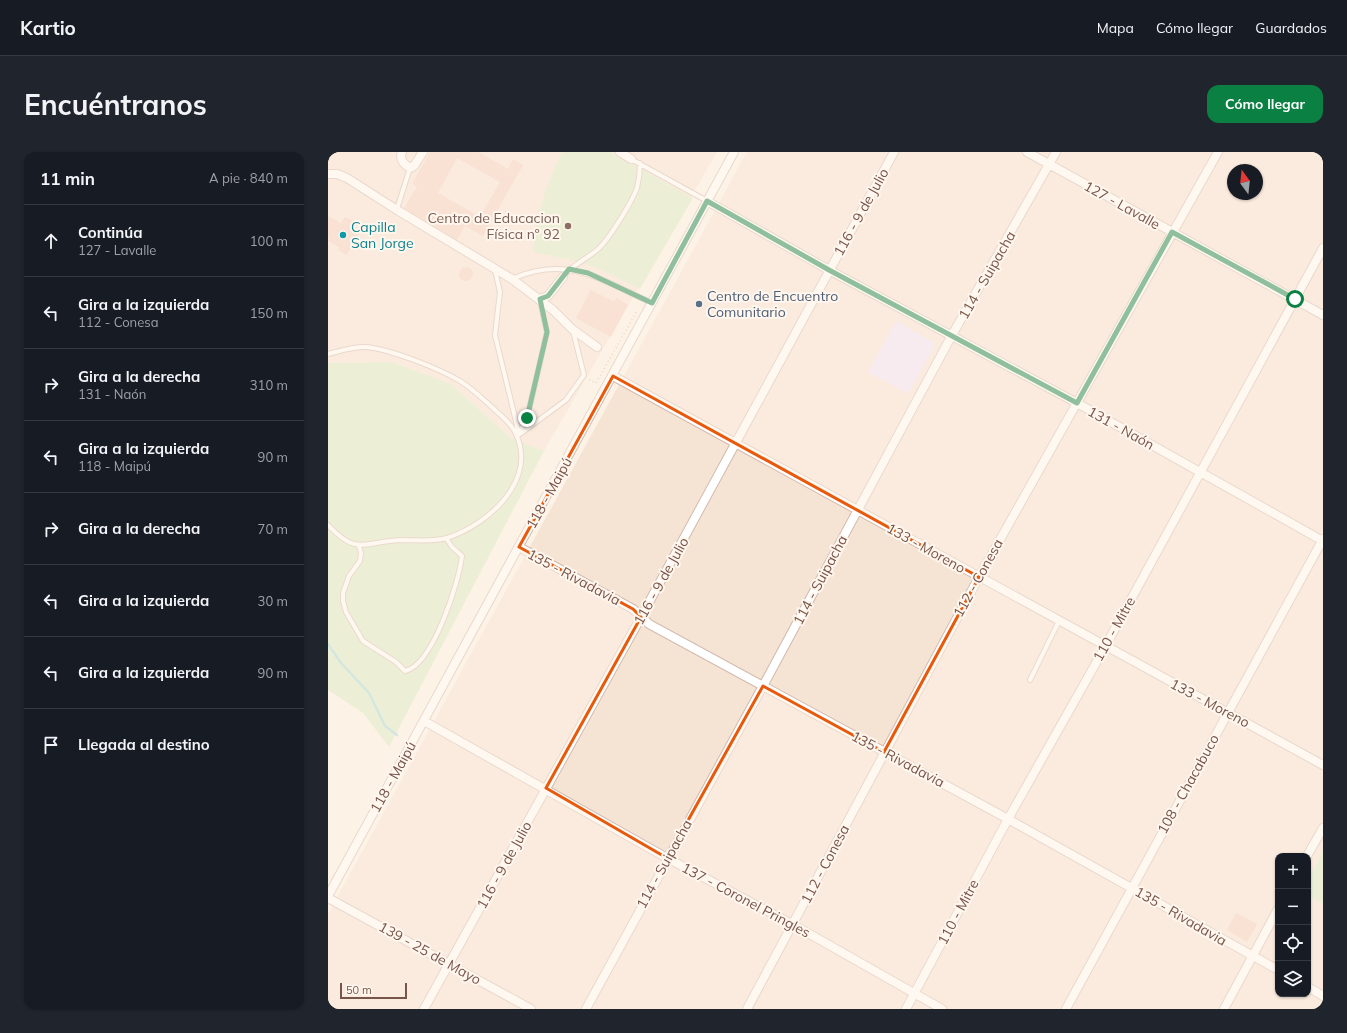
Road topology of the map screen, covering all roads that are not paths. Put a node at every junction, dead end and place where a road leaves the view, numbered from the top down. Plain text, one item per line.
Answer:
1 (402, 152) edge
2 (423, 152) edge
3 (620, 152) edge
4 (734, 152) edge
5 (894, 152) edge
6 (1027, 152) edge
7 (1056, 152) edge
8 (1218, 152) edge
9 (631, 158) joint
10 (640, 163) junction
11 (1049, 165) junction
12 (410, 168) junction
13 (328, 174) edge
14 (707, 201) junction
15 (396, 210) junction
16 (1172, 232) junction
17 (1323, 248) edge
18 (494, 268) junction
19 (569, 269) junction
20 (829, 270) junction
21 (563, 277) joint
22 (512, 279) junction
23 (540, 299) junction
24 (1295, 299) junction
25 (652, 303) junction
26 (1323, 314) edge
27 (572, 329) junction
28 (952, 335) junction
29 (597, 347) dead end
30 (328, 354) edge
31 (613, 376) junction
32 (1077, 403) junction
33 (518, 435) junction
34 (736, 444) junction
35 (1201, 472) junction
36 (858, 511) junction
37 (328, 525) edge
38 (446, 538) junction
39 (1323, 540) edge
40 (359, 546) junction
41 (519, 547) junction
42 (979, 576) junction
43 (641, 617) junction
44 (1059, 621) junction
45 (1105, 647) junction
46 (1030, 680) dead end
47 (764, 686) junction
48 (1227, 712) junction
49 (424, 721) junction
50 (884, 752) junction
51 (1323, 765) edge
52 (546, 788) junction
53 (1008, 818) junction
54 (1323, 828) edge
55 (1309, 853) edge
56 (667, 858) junction
57 (1132, 887) junction
58 (328, 897) edge
59 (1275, 914) edge
60 (792, 924) junction
61 (1252, 956) junction
62 (450, 964) junction
63 (1275, 968) edge
64 (1311, 989) edge
65 (914, 994) junction
66 (1323, 996) edge
67 (424, 1009) edge
68 (531, 1009) edge
69 (586, 1009) edge
70 (747, 1009) edge
71 (906, 1009) edge
72 (942, 1009) edge
73 (1066, 1009) edge
74 (1224, 1009) edge

1 - 12 street
2 - 12 street
3 - 9 street
4 - 14 street, 118 - Maipú
5 - 20 street, 116 - 9 de Julio
6 - 11 street, 127 - Lavalle
7 - 11 street, 114 - Suipacha
8 - 16 street, 112 - Conesa
9 - 10 lane
10 - 14 lane
10 - 19 lane
11 - 16 street, 127 - Lavalle
11 - 28 street, 114 - Suipacha
12 - 15 lane
13 - 15 street
14 - 20 street, 131 - Naón
14 - 25 street, 118 - Maipú
15 - 18 street
16 - 24 street, 127 - Lavalle
16 - 32 street, 112 - Conesa
17 - 24 street, 110 - Mitre
18 - 22 street
18 - 33 lane
19 - 21 lane
19 - 22 lane
19 - 25 lane
20 - 28 street, 131 - Naón
20 - 34 street, 116 - 9 de Julio
21 - 23 street
22 - 23 street
23 - 27 street
23 - 33 lane
24 - 26 street, 127 - Lavalle
24 - 35 street, 110 - Mitre
25 - 31 street, 118 - Maipú
27 - 29 street
27 - 33 lane
28 - 32 street, 131 - Naón
28 - 36 street, 114 - Suipacha
30 - 33 lane
31 - 34 street, 133 - Moreno
31 - 41 street, 118 - Maipú
32 - 35 street, 131 - Naón
32 - 42 street, 112 - Conesa
33 - 38 lane
34 - 36 street, 133 - Moreno
34 - 43 street, 116 - 9 de Julio
35 - 39 street, 131 - Naón
35 - 45 street, 110 - Mitre
36 - 42 street, 133 - Moreno
36 - 47 street, 114 - Suipacha
37 - 40 lane
38 - 40 lane
38 - 40 lane
39 - 48 street, 108 - Chacabuco
41 - 43 street, 135 - Rivadavia
41 - 49 street, 118 - Maipú
42 - 44 street, 133 - Moreno
42 - 50 street, 112 - Conesa
43 - 47 street, 135 - Rivadavia
43 - 52 street, 116 - 9 de Julio
44 - 45 street, 133 - Moreno
44 - 46 lane
45 - 48 street, 133 - Moreno
45 - 53 street, 110 - Mitre
47 - 50 street, 135 - Rivadavia
47 - 56 street, 114 - Suipacha
48 - 51 street, 133 - Moreno
48 - 57 street, 108 - Chacabuco
49 - 52 street, 137 - Coronel Pringles
49 - 58 street, 118 - Maipú
50 - 53 street, 135 - Rivadavia
50 - 60 street, 112 - Conesa
52 - 56 street, 137 - Coronel Pringles
52 - 62 street, 116 - 9 de Julio
53 - 57 street, 135 - Rivadavia
53 - 65 street, 110 - Mitre
54 - 55 street
56 - 60 street, 137 - Coronel Pringles
56 - 69 street, 114 - Suipacha
57 - 61 street, 135 - Rivadavia
57 - 73 street, 108 - Chacabuco
58 - 62 street, 139 - 25 de Mayo
59 - 61 street
60 - 65 street, 137 - Coronel Pringles
60 - 70 street, 112 - Conesa
61 - 63 street, 135 - Rivadavia
61 - 74 street
62 - 67 street, 116 - 9 de Julio
62 - 68 street, 139 - 25 de Mayo
64 - 66 street
65 - 71 street, 110 - Mitre
65 - 72 street, 137 - Coronel Pringles

